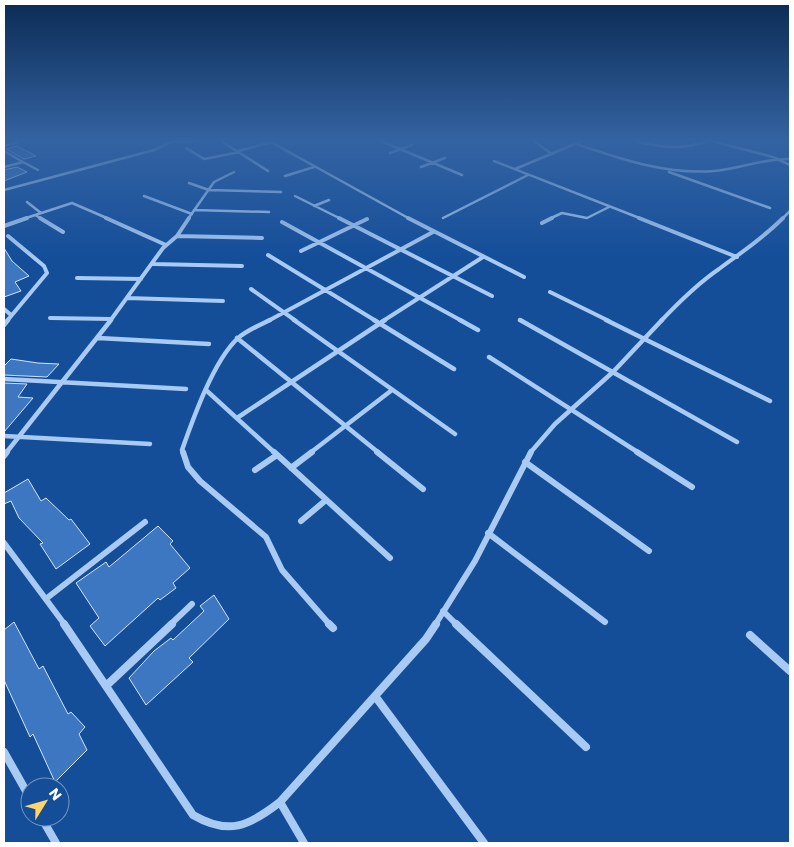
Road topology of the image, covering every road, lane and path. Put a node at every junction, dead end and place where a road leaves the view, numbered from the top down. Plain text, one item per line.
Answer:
1 (40, 181) edge
2 (216, 181) edge
3 (339, 181) edge
4 (517, 181) edge
5 (542, 181) edge
6 (695, 181) edge
7 (189, 183) dead end
8 (4, 190) edge
9 (209, 190) junction
10 (281, 192) dead end
11 (144, 196) dead end
12 (295, 196) dead end
13 (329, 200) dead end
14 (27, 202) dead end
15 (314, 206) junction
16 (609, 207) junction
17 (770, 208) dead end
18 (194, 210) junction
19 (790, 211) edge
20 (269, 212) dead end
21 (41, 213) junction
22 (192, 214) junction
23 (35, 215) junction
24 (443, 218) dead end
25 (367, 219) dead end
26 (282, 222) dead end
27 (542, 223) dead end
28 (4, 226) edge
29 (352, 226) junction
30 (63, 232) dead end
31 (433, 232) junction
32 (8, 236) dead end
33 (177, 236) junction
34 (262, 238) dead end
35 (319, 243) junction
36 (166, 245) junction
37 (399, 250) junction
38 (301, 251) dead end
39 (268, 255) dead end
40 (737, 256) junction
41 (483, 257) junction
42 (153, 264) junction
43 (242, 266) dead end
44 (365, 268) junction
45 (451, 276) junction
46 (524, 277) dead end
47 (76, 278) dead end
48 (141, 279) junction
49 (251, 289) dead end
50 (325, 290) junction
51 (550, 292) dead end
52 (492, 296) dead end
53 (127, 298) junction
54 (419, 298) junction
55 (223, 302) dead end
56 (4, 309) edge
57 (284, 312) junction
58 (11, 316) junction
59 (50, 318) dead end
60 (111, 319) junction
61 (520, 320) dead end
62 (380, 324) junction
63 (4, 325) edge
64 (478, 330) dead end
65 (98, 338) junction
66 (237, 338) junction
67 (644, 339) junction
68 (209, 344) dead end
69 (338, 351) junction
70 (489, 357) dead end
71 (454, 369) dead end
72 (613, 372) junction
73 (4, 379) edge
74 (292, 380) junction
75 (62, 383) junction
76 (186, 390) dead end
77 (392, 390) junction
78 (207, 391) junction
79 (770, 402) dead end
80 (571, 410) junction
81 (237, 418) junction
82 (345, 425) junction
83 (455, 434) dead end
84 (4, 436) edge
85 (19, 438) junction
86 (737, 442) dead end
87 (150, 444) dead end
88 (277, 454) junction
89 (4, 456) edge
90 (525, 462) junction
91 (291, 468) junction
92 (255, 470) dead end
93 (692, 486) dead end
94 (423, 489) dead end
95 (326, 500) junction
96 (301, 521) dead end
97 (145, 522) dead end
98 (488, 533) junction
99 (4, 543) edge
100 (650, 551) dead end
101 (390, 558) dead end
102 (47, 598) junction
103 (192, 604) dead end
104 (443, 611) junction
105 (605, 622) dead end
106 (333, 628) dead end
107 (750, 635) dead end
108 (790, 671) edge
109 (107, 685) junction
110 (375, 696) junction
111 (586, 748) dead end
112 (4, 752) edge
113 (20, 780) edge
114 (280, 802) junction
115 (47, 827) edge
116 (56, 843) edge
117 (304, 843) edge
118 (484, 843) edge

1 - 8 street
2 - 9 street
3 - 31 street
4 - 24 street
5 - 16 street
6 - 17 street
7 - 9 street
9 - 10 street
9 - 18 street
11 - 22 street
12 - 15 street
13 - 15 street
14 - 21 street
15 - 29 street
16 - 27 street
16 - 40 street
18 - 20 street
18 - 22 street
19 - 40 street
21 - 23 street
21 - 36 street
22 - 33 street
23 - 28 street
23 - 30 street
25 - 29 street
26 - 35 street
29 - 35 street
29 - 37 street
31 - 37 street
31 - 41 street
32 - 58 street
33 - 34 street
33 - 36 street
35 - 38 street
35 - 44 street
36 - 42 street
37 - 44 street
37 - 45 street
39 - 50 street
40 - 67 street
41 - 45 street
41 - 46 street
42 - 43 street
42 - 48 street
44 - 50 street
44 - 54 street
45 - 52 street
45 - 54 street
47 - 48 street
48 - 53 street
49 - 57 street
50 - 57 street
50 - 62 street
51 - 67 street
53 - 55 street
53 - 60 street
54 - 62 street
54 - 64 street
56 - 58 street
57 - 66 street
57 - 69 street
58 - 63 street
59 - 60 street
60 - 65 street
61 - 72 street
62 - 69 street
62 - 71 street
65 - 68 street
65 - 75 street
66 - 74 street
66 - 78 street
67 - 72 street
67 - 79 street
69 - 74 street
69 - 77 street
70 - 80 street
72 - 80 street
72 - 86 street
73 - 75 street
74 - 81 street
74 - 82 street
75 - 76 street
75 - 85 street
77 - 82 street
77 - 83 street
78 - 81 street
78 - 106 street
80 - 90 street
80 - 93 street
81 - 88 street
82 - 91 street
82 - 94 street
84 - 85 street
85 - 87 street
85 - 89 street
88 - 91 street
88 - 92 street
90 - 98 street
90 - 100 street
91 - 95 street
95 - 96 street
95 - 101 street
97 - 102 street
98 - 104 street
98 - 105 street
99 - 102 street
102 - 109 street
103 - 109 street
104 - 110 street
104 - 111 street
107 - 108 street
109 - 114 street
110 - 114 street
110 - 118 street
112 - 113 street
114 - 117 street
115 - 116 street

